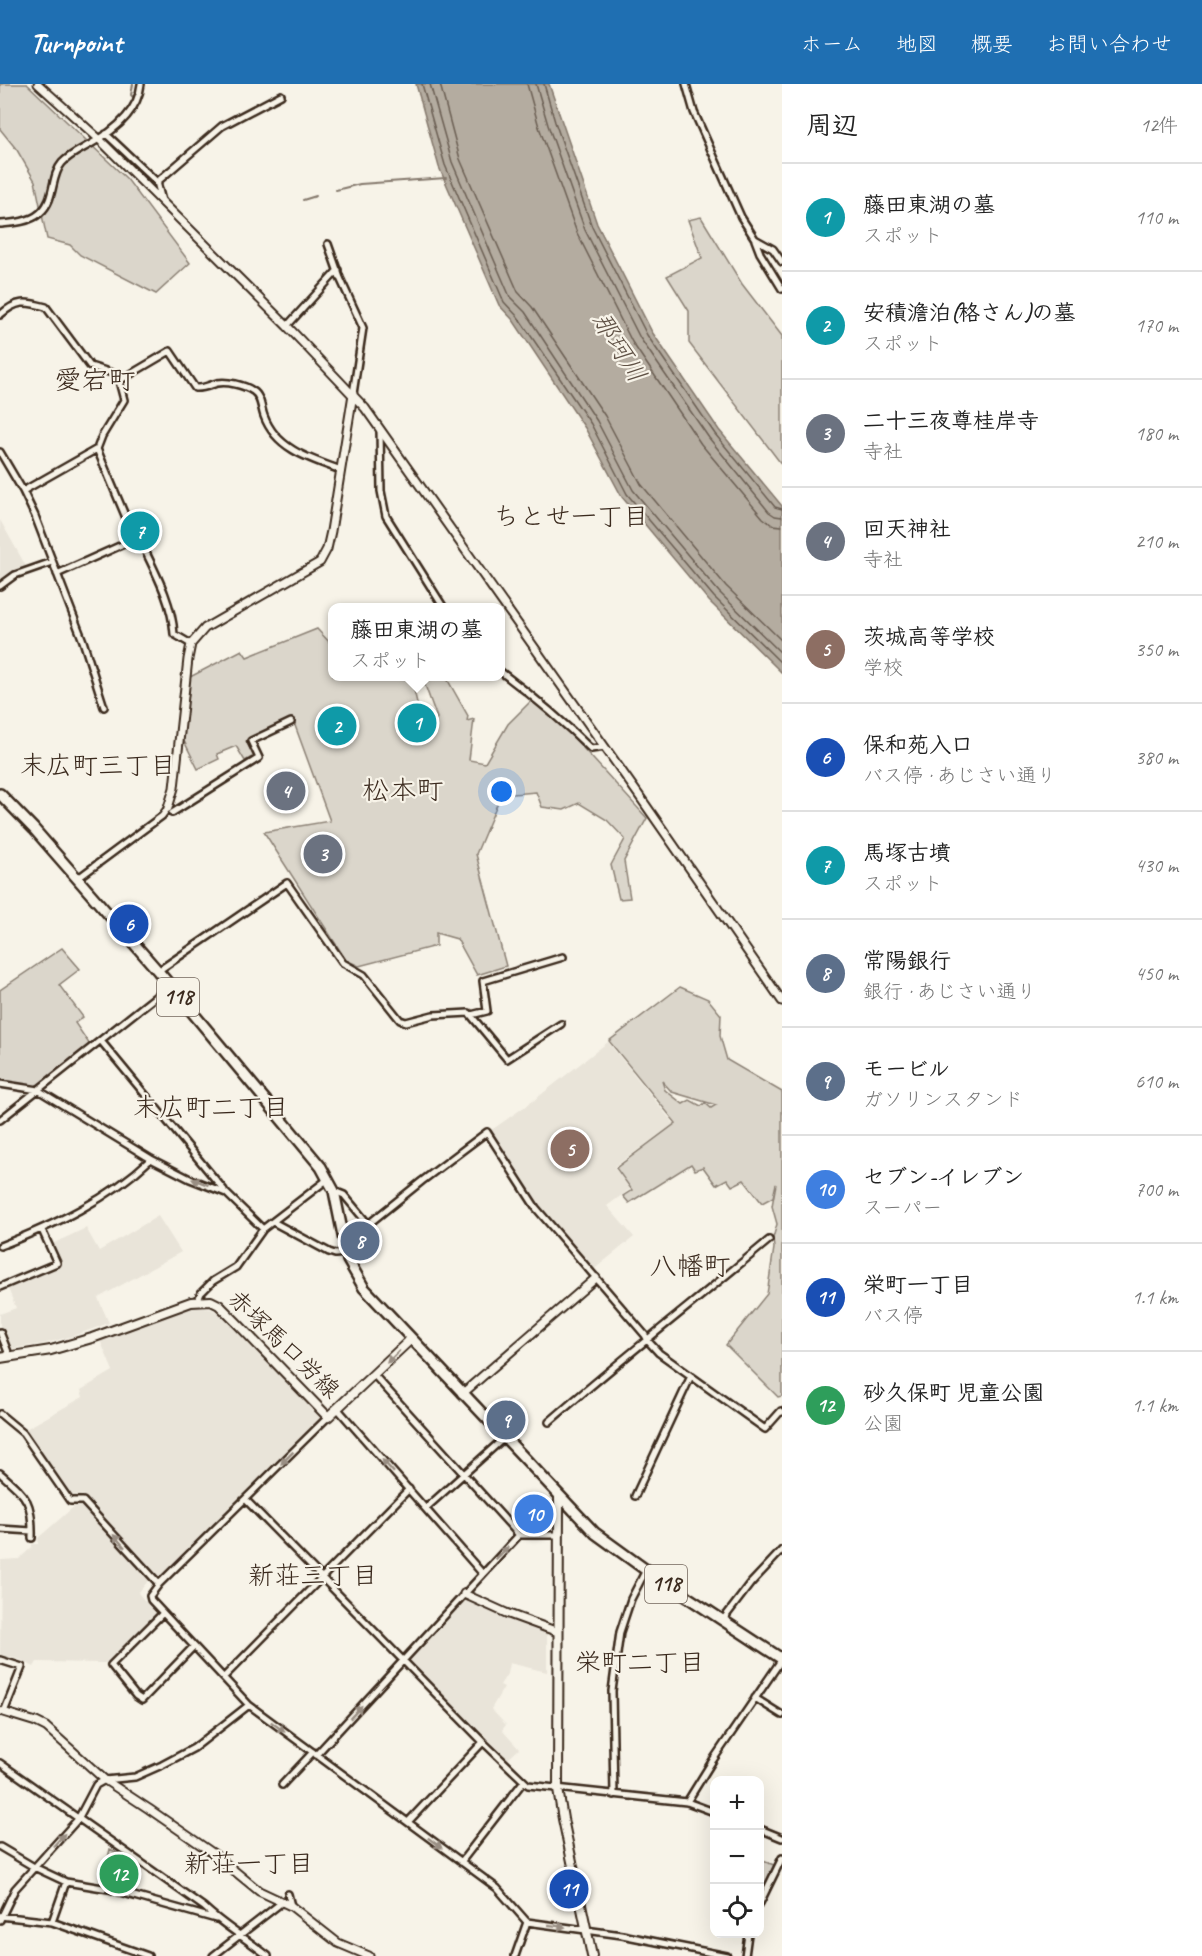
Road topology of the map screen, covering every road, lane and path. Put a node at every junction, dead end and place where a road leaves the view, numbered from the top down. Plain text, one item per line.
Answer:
1 (38, 84) edge
2 (141, 84) edge
3 (687, 85) edge
4 (281, 95) dead end
5 (102, 137) junction
6 (157, 182) junction
7 (163, 202) junction
8 (0, 224) edge
9 (755, 239) junction
10 (328, 244) dead end
11 (782, 262) edge
12 (338, 270) junction
13 (782, 289) edge
14 (0, 315) edge
15 (287, 326) junction
16 (119, 381) junction
17 (353, 394) junction
18 (380, 428) junction
19 (97, 449) junction
20 (0, 452) edge
21 (7, 465) junction
22 (0, 466) edge
23 (341, 470) junction
24 (23, 490) junction
25 (135, 539) junction
26 (52, 562) junction
27 (57, 574) junction
28 (0, 586) edge
29 (441, 603) edge
30 (503, 603) edge
31 (505, 605) edge
32 (191, 644) junction
33 (505, 675) edge
34 (104, 707) dead end
35 (291, 722) dead end
36 (605, 747) junction
37 (0, 794) edge
38 (170, 811) junction
39 (78, 879) junction
40 (563, 957) dead end
41 (158, 971) junction
42 (170, 986) junction
43 (782, 1001) edge
44 (471, 1015) junction
45 (561, 1024) dead end
46 (101, 1041) junction
47 (0, 1084) edge
48 (38, 1090) junction
49 (0, 1120) edge
50 (150, 1159) junction
51 (328, 1179) junction
52 (334, 1191) junction
53 (226, 1193) junction
54 (273, 1222) junction
55 (369, 1225) junction
56 (263, 1228) junction
57 (42, 1230) junction
58 (769, 1240) dead end
59 (0, 1246) edge
60 (346, 1248) junction
61 (596, 1278) junction
62 (0, 1287) edge
63 (198, 1300) junction
64 (0, 1332) edge
65 (411, 1339) junction
66 (648, 1341) junction
67 (10, 1357) junction
68 (0, 1358) edge
69 (374, 1375) junction
70 (691, 1376) junction
71 (462, 1394) junction
72 (337, 1408) junction
73 (782, 1412) edge
74 (0, 1414) edge
75 (328, 1417) junction
76 (549, 1422) dead end
77 (504, 1438) junction
78 (0, 1473) edge
79 (465, 1474) junction
80 (409, 1489) junction
81 (635, 1496) dead end
82 (559, 1497) junction
83 (245, 1499) junction
84 (426, 1508) junction
85 (0, 1529) edge
86 (32, 1531) junction
87 (519, 1535) junction
88 (559, 1535) junction
89 (32, 1538) dead end
90 (782, 1550) edge
91 (646, 1570) junction
92 (482, 1573) junction
93 (321, 1578) junction
94 (159, 1584) junction
95 (464, 1594) junction
96 (163, 1613) junction
97 (722, 1621) junction
98 (558, 1632) junction
99 (194, 1646) junction
100 (782, 1659) edge
101 (0, 1660) edge
102 (403, 1661) junction
103 (224, 1677) junction
104 (755, 1698) junction
105 (249, 1705) junction
106 (2, 1712) edge
107 (782, 1715) edge
108 (483, 1742) junction
109 (315, 1754) junction
110 (0, 1762) edge
111 (105, 1780) junction
112 (523, 1782) junction
113 (282, 1785) dead end
114 (558, 1789) junction
115 (614, 1795) junction
116 (687, 1802) junction
117 (710, 1811) edge
118 (78, 1819) junction
119 (408, 1822) junction
120 (762, 1830) edge
121 (782, 1838) edge
122 (0, 1847) edge
123 (782, 1858) edge
124 (461, 1862) junction
125 (34, 1867) junction
126 (66, 1882) junction
127 (764, 1893) edge
128 (288, 1894) dead end
129 (281, 1903) junction
130 (291, 1906) junction
131 (0, 1917) edge
132 (217, 1919) junction
133 (52, 1922) junction
134 (527, 1922) junction
135 (586, 1930) junction
136 (240, 1934) junction
137 (747, 1938) edge
138 (148, 1956) edge
139 (213, 1956) edge
140 (268, 1956) edge
141 (369, 1956) edge
142 (515, 1956) edge
143 (591, 1956) edge
144 (727, 1956) edge
145 (745, 1956) edge

1 - 5 street
2 - 5 street
3 - 9 street
4 - 6 street
5 - 6 street
5 - 7 street
5 - 8 street
6 - 7 street
7 - 15 street
9 - 11 street
9 - 13 street
10 - 12 street
12 - 15 street
12 - 17 street
14 - 16 street
15 - 17 street
16 - 19 street
16 - 23 street
17 - 18 street
17 - 23 street
18 - 29 street
18 - 30 street
19 - 24 street
19 - 25 street
20 - 21 street
21 - 22 street
21 - 24 street
23 - 32 street
24 - 26 street
25 - 27 street
25 - 32 street
26 - 27 street
26 - 28 street
27 - 34 street
31 - 36 street
32 - 38 street
33 - 36 street
35 - 38 street
36 - 43 street
37 - 39 highway, 118
38 - 39 street
39 - 41 highway, 118
40 - 44 street
41 - 42 highway, 118
41 - 44 street
42 - 46 street
42 - 51 highway, 118
44 - 45 street
46 - 48 street
46 - 53 street
47 - 48 street
48 - 49 street
48 - 50 street
53 -> 50 street
50 - 57 street
51 - 52 highway, 118
51 - 54 street
52 - 55 street
52 - 60 highway, 118
53 - 56 street
54 - 56 street
54 - 60 street
55 - 60 street
55 - 61 street
56 - 63 street
57 - 59 street
57 - 62 street
58 - 66 street
60 - 65 highway, 118
61 - 66 street
61 - 71 street
63 - 67 main road, 赤塚馬口労線
63 - 75 main road, 赤塚馬口労線
64 - 67 street
65 -> 69 main road, 赤塚馬口労線
65 - 71 highway, 118
66 - 70 street
66 - 76 street
67 - 68 main road, 赤塚馬口労線
69 - 72 main road, 赤塚馬口労線
69 - 79 street
70 - 73 street
70 - 81 street
71 - 77 highway, 118
72 - 75 main road, 赤塚馬口労線
80 -> 72 street
94 -> 74 street
75 -> 83 street
77 - 79 street
77 - 82 highway, 118
78 - 86 street
79 - 84 street
79 - 87 street
80 - 84 street
80 - 93 street
82 - 88 main road
82 - 91 highway, 118
83 - 93 street
83 - 94 street
84 - 92 street
85 - 86 street
86 - 89 street
87 - 88 street
92 -> 87 street
88 - 98 main road
90 - 97 street
91 - 97 highway, 118
91 - 115 street
92 - 95 street
93 - 102 street
93 - 103 street
94 - 96 street
95 - 98 street
95 - 102 street
96 - 99 street
96 - 99 street
97 - 100 highway, 118
98 - 114 main road
99 - 103 street
100 - 104 street
101 - 106 street
102 - 108 street
109 -> 102 street
103 - 105 street
104 - 107 street
104 - 116 street
105 -> 109 street
105 - 111 street
106 - 111 street
108 - 112 street
108 - 119 street
109 - 113 street
109 - 119 street
110 - 118 street
111 - 118 street
111 - 129 street
112 - 114 street
112 - 124 street
114 - 115 street
114 - 135 main road
115 - 116 street
116 - 117 street
125 -> 118 street
118 - 132 street
119 -> 124 street
120 - 121 street
122 - 125 street
123 - 127 street
124 - 134 street
125 - 126 street
125 - 131 street
126 - 132 street
126 - 133 street
128 - 130 street
129 - 130 street
129 - 136 street
130 - 141 street
131 - 133 street
132 - 136 street
133 - 138 street
134 -> 135 street
134 - 142 street
135 - 143 main road
135 - 144 street
136 - 139 street
136 - 140 street
137 - 145 street

